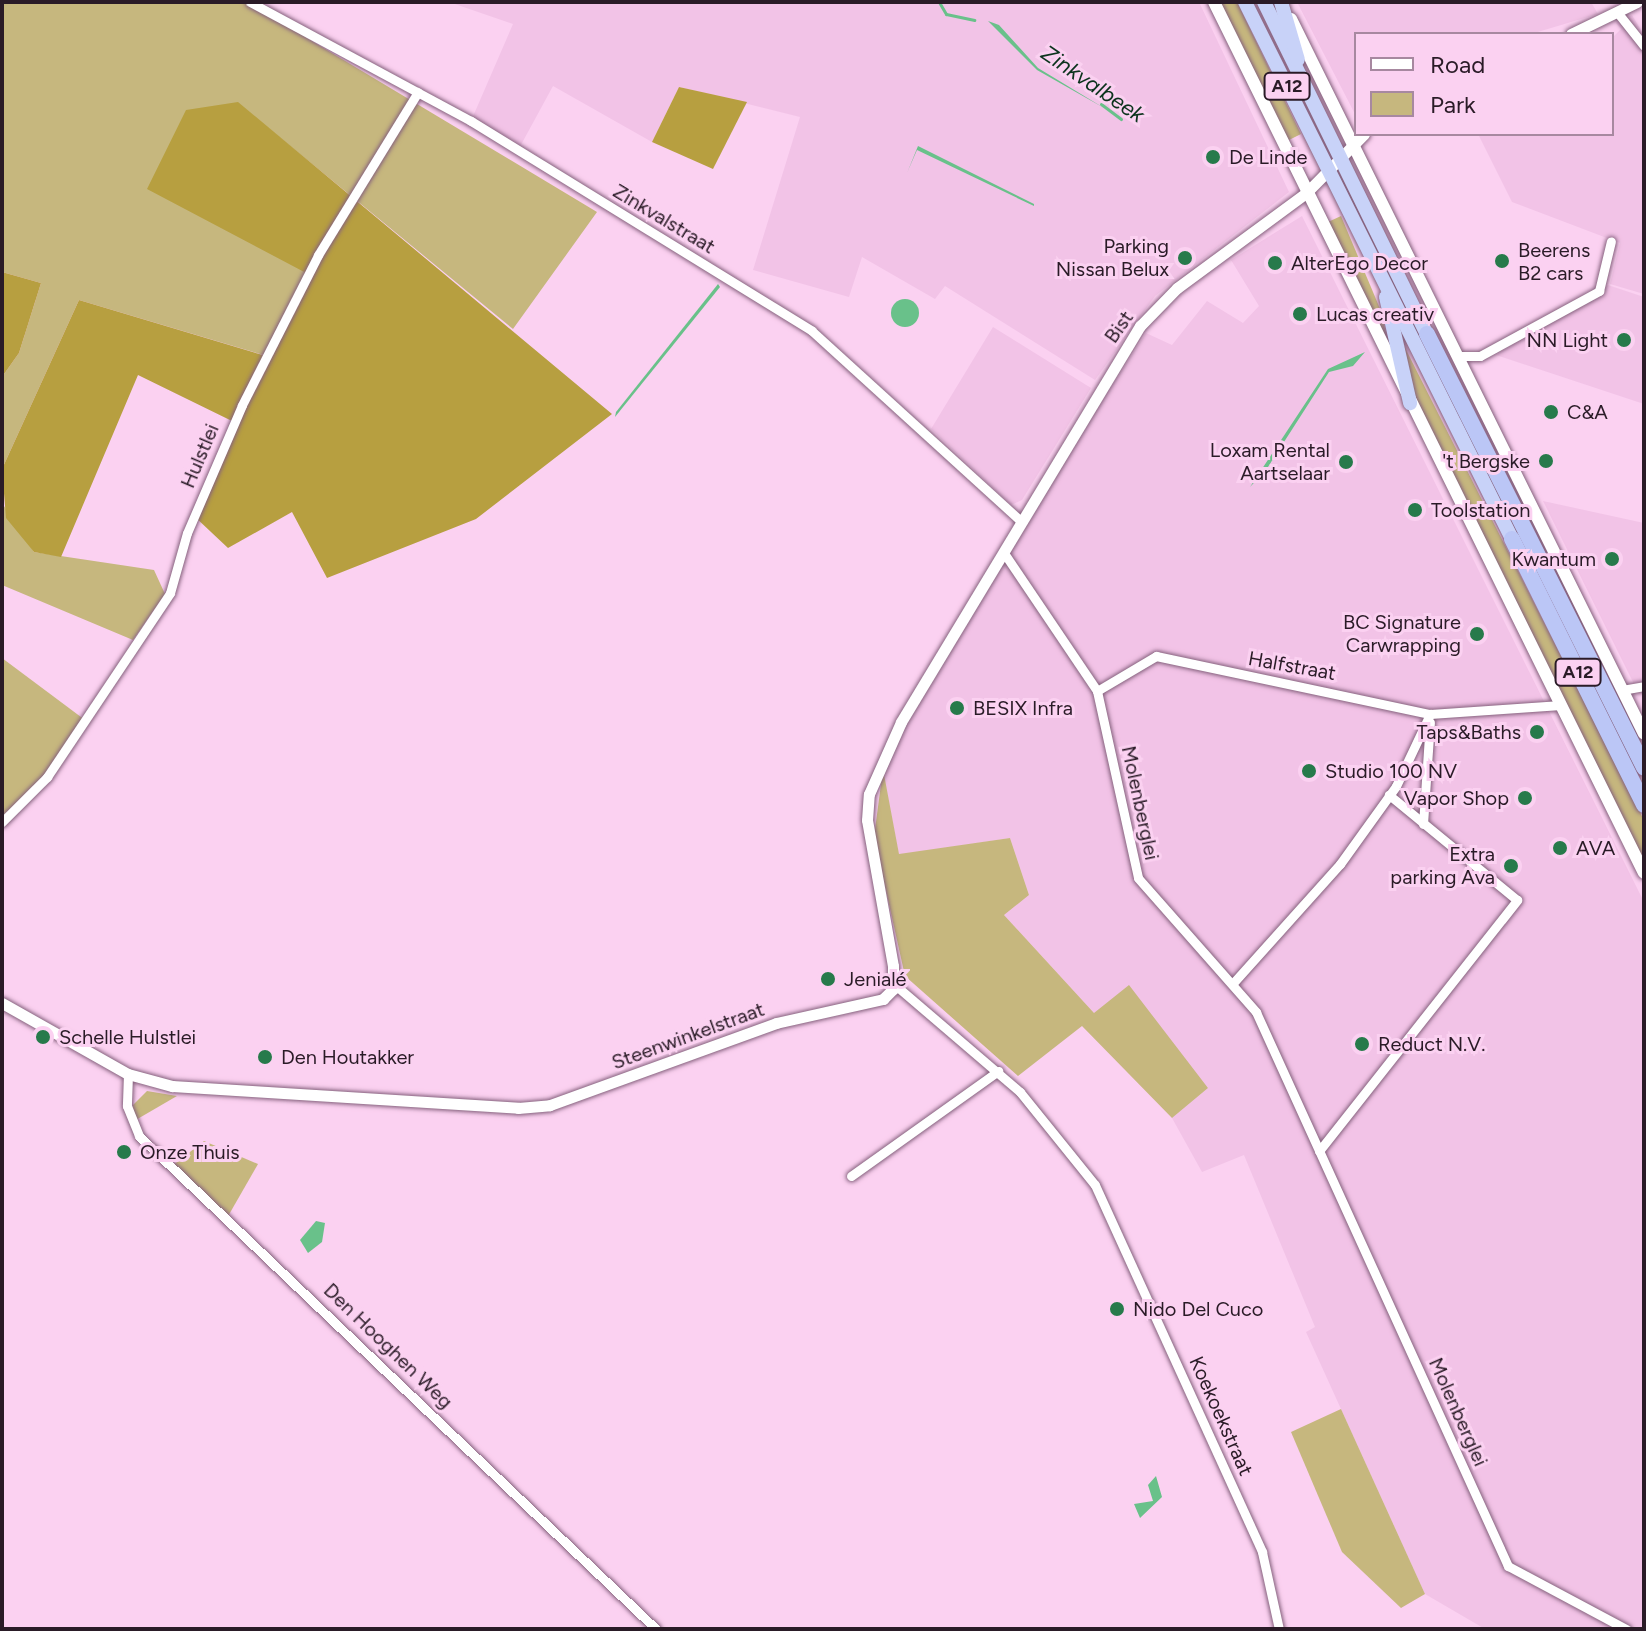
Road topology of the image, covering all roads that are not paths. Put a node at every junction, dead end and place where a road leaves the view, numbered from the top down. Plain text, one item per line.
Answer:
1 (250, 2) edge
2 (1214, 2) edge
3 (1245, 2) edge
4 (1264, 2) edge
5 (1281, 2) edge
6 (1637, 2) edge
7 (1617, 12) junction
8 (1575, 32) edge
9 (1644, 46) edge
10 (1299, 73) junction
11 (418, 92) junction
12 (1361, 136) edge
13 (1352, 142) junction
14 (1340, 157) junction
15 (1329, 171) junction
16 (1302, 196) junction
17 (1611, 241) dead end
18 (1385, 288) junction
19 (1427, 334) joint
20 (1457, 356) junction
21 (1410, 403) junction
22 (1021, 521) junction
23 (1512, 539) joint
24 (1004, 553) junction
25 (1644, 686) edge
26 (1622, 690) junction
27 (1097, 691) junction
28 (1561, 705) junction
29 (1430, 714) junction
30 (1644, 734) edge
31 (1644, 768) edge
32 (1389, 795) junction
33 (1644, 805) edge
34 (2, 822) edge
35 (1423, 824) junction
36 (1644, 873) edge
37 (1234, 982) junction
38 (894, 984) junction
39 (2, 1003) edge
40 (998, 1071) junction
41 (128, 1074) junction
42 (1319, 1151) junction
43 (851, 1176) dead end
44 (656, 1629) edge
45 (1279, 1629) edge
46 (1626, 1629) edge

1 - 11 street, Zinkvalstraat
2 - 16 main road
3 - 15 highway, A12
4 - 10 highway, A12
5 - 10 highway
5 - 13 main road
6 - 7 street
7 - 8 street
7 - 9 street
10 - 14 highway, A12
11 - 22 street, Zinkvalstraat
11 - 34 street, Hulstlei
12 - 13 street, Bist
13 - 14 street, Bist
13 - 20 main road
14 - 15 street, Bist
14 - 19 highway, A12
15 - 16 street, Bist
15 - 18 highway, A12
16 - 21 main road
16 - 22 street, Bist
17 - 20 street
18 - 21 highway
18 - 23 highway, A12
19 - 31 highway, A12
20 - 26 main road
21 - 28 main road
22 - 24 street
23 - 33 highway, A12
24 - 27 street
24 - 38 street
25 - 26 street
26 - 30 main road
27 - 29 street, Halfstraat
27 - 37 street, Molenberglei
28 - 29 street, Halfstraat
28 - 36 main road
29 - 32 street
29 - 35 street
32 - 35 street
32 - 37 street
35 - 42 street
37 - 42 street, Molenberglei
38 - 40 street, Koekoekstraat
38 - 41 street, Steenwinkelstraat
39 - 41 street, Steenwinkelstraat
40 - 43 street
40 - 45 street, Koekoekstraat
41 - 44 street, Den Hooghen Weg
42 - 46 street, Molenberglei

